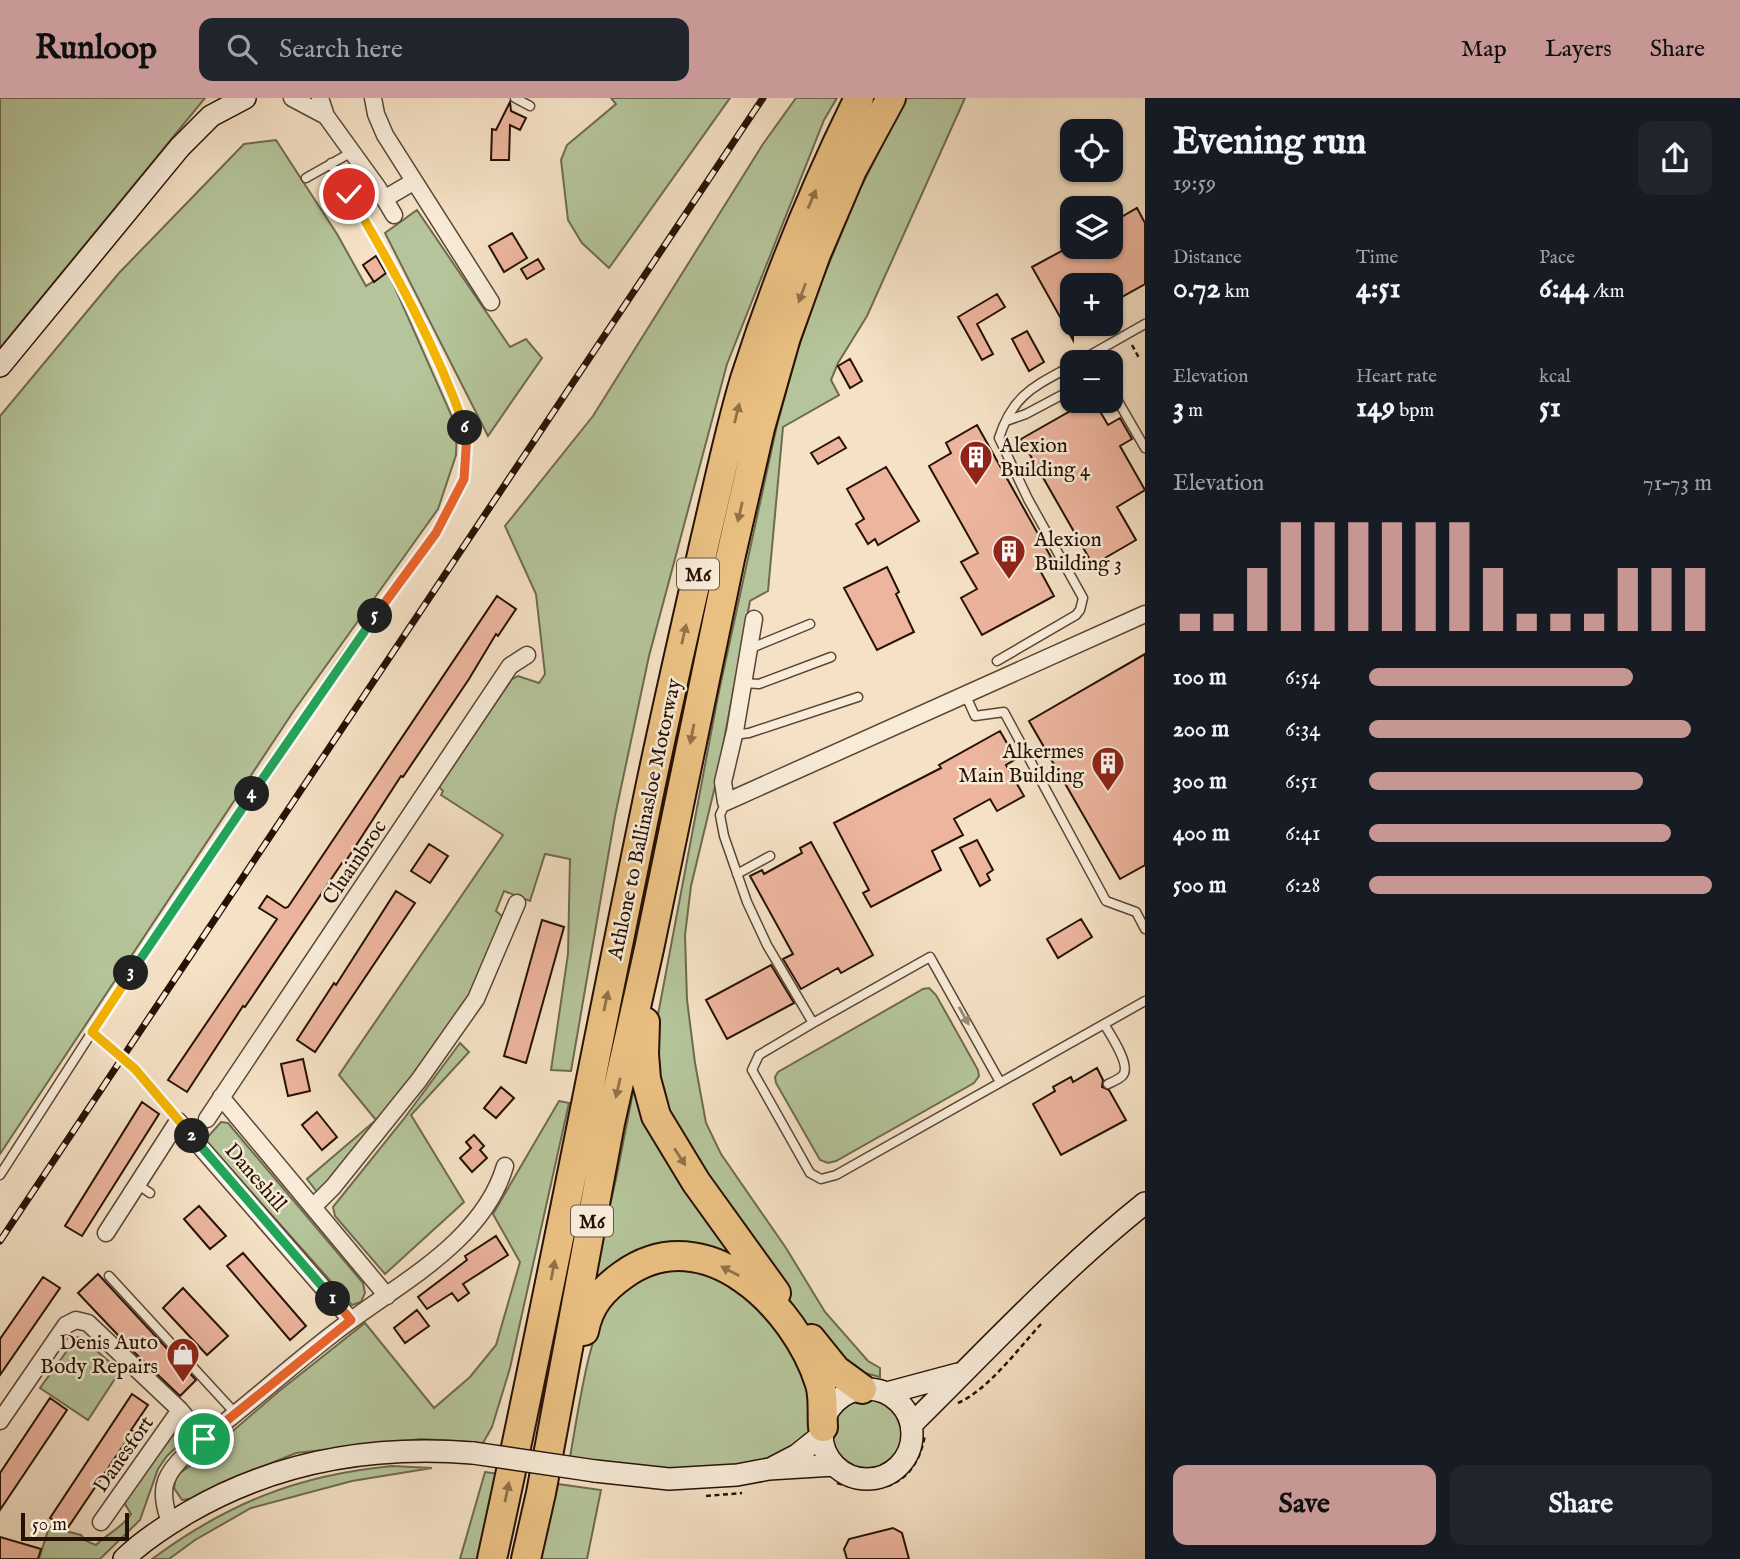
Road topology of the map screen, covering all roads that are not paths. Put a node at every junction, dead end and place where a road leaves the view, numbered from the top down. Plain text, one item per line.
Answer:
1 (245, 98) edge
2 (292, 98) edge
3 (320, 98) edge
4 (373, 98) edge
5 (515, 98) edge
6 (859, 98) edge
7 (891, 98) edge
8 (530, 106) dead end
9 (217, 107) edge
10 (326, 116) junction
11 (352, 152) junction
12 (331, 163) junction
13 (306, 178) dead end
14 (413, 182) junction
15 (384, 198) junction
16 (394, 215) dead end
17 (491, 302) dead end
18 (1145, 324) edge
19 (1106, 350) edge
20 (0, 366) edge
21 (1060, 372) edge
22 (1060, 396) edge
23 (1123, 410) edge
24 (1006, 421) junction
25 (1145, 448) edge
26 (1145, 614) edge
27 (754, 619) dead end
28 (810, 624) dead end
29 (749, 649) junction
30 (527, 655) dead end
31 (831, 657) dead end
32 (997, 661) dead end
33 (743, 683) junction
34 (964, 694) junction
35 (858, 697) dead end
36 (734, 735) junction
37 (726, 802) junction
38 (770, 856) dead end
39 (737, 874) junction
40 (517, 903) dead end
41 (1145, 929) edge
42 (649, 949) junction
43 (1145, 1001) edge
44 (813, 1023) junction
45 (1104, 1024) junction
46 (92, 1032) junction
47 (1000, 1082) junction
48 (1108, 1084) dead end
49 (221, 1097) junction
50 (207, 1119) dead end
51 (178, 1121) junction
52 (505, 1166) dead end
53 (0, 1175) edge
54 (1145, 1203) edge
55 (313, 1207) junction
56 (106, 1233) dead end
57 (109, 1276) dead end
58 (387, 1296) junction
59 (351, 1320) junction
60 (960, 1374) junction
61 (874, 1391) junction
62 (180, 1410) junction
63 (236, 1414) junction
64 (0, 1421) edge
65 (912, 1424) junction
66 (822, 1431) junction
67 (204, 1439) junction
68 (834, 1465) junction
69 (769, 1469) junction
70 (541, 1493) junction
71 (102, 1522) dead end
72 (170, 1523) junction
73 (124, 1559) edge
74 (492, 1559) edge
75 (526, 1559) edge

1 - 9 main road
2 - 10 street
3 - 10 street
4 - 14 street
5 - 8 lane
74 -> 6 highway, Athlone to Ballinasloe Motorway / M6
7 -> 42 highway, Athlone to Ballinasloe Motorway / M6
9 - 20 main road
10 - 11 street
11 - 12 lane
11 - 15 street
12 - 13 lane
12 - 46 lane
14 - 15 street
14 - 17 street
15 - 16 street
18 - 19 lane
21 - 24 lane
22 - 24 lane
23 - 25 lane
24 - 32 lane
26 - 34 street
27 - 29 street
28 - 29 lane
29 - 33 street
30 - 49 street, Cluainbroc
31 - 33 lane
33 - 36 street
34 - 37 street
34 - 41 lane
35 - 36 lane
36 - 37 street
37 - 39 lane
38 - 39 lane
39 - 44 lane
40 - 55 street
42 -> 61 highway
42 -> 70 highway, Athlone to Ballinasloe Motorway / M6
43 - 45 lane
44 -> 47 lane
44 - 47 lane
45 - 47 lane
45 - 48 lane
46 - 51 lane
46 - 53 lane
49 - 50 street, Cluainbroc
49 - 55 street
51 - 56 street
51 - 59 street, Daneshill
52 - 58 street
54 - 60 main road
55 - 58 street
57 - 63 lane
58 - 59 street
59 - 63 street
60 - 61 main road
60 - 65 main road
61 - 65 main road
61 - 66 main road
62 - 64 street, Danesfort
62 - 67 street, Danesfort
62 - 71 street, Danesfort
63 - 67 street
65 - 68 main road
66 - 68 main road
66 - 69 main road
66 -> 70 highway
67 - 72 street
68 - 69 main road
69 - 72 main road, bridge
70 - 75 highway
72 - 73 main road

